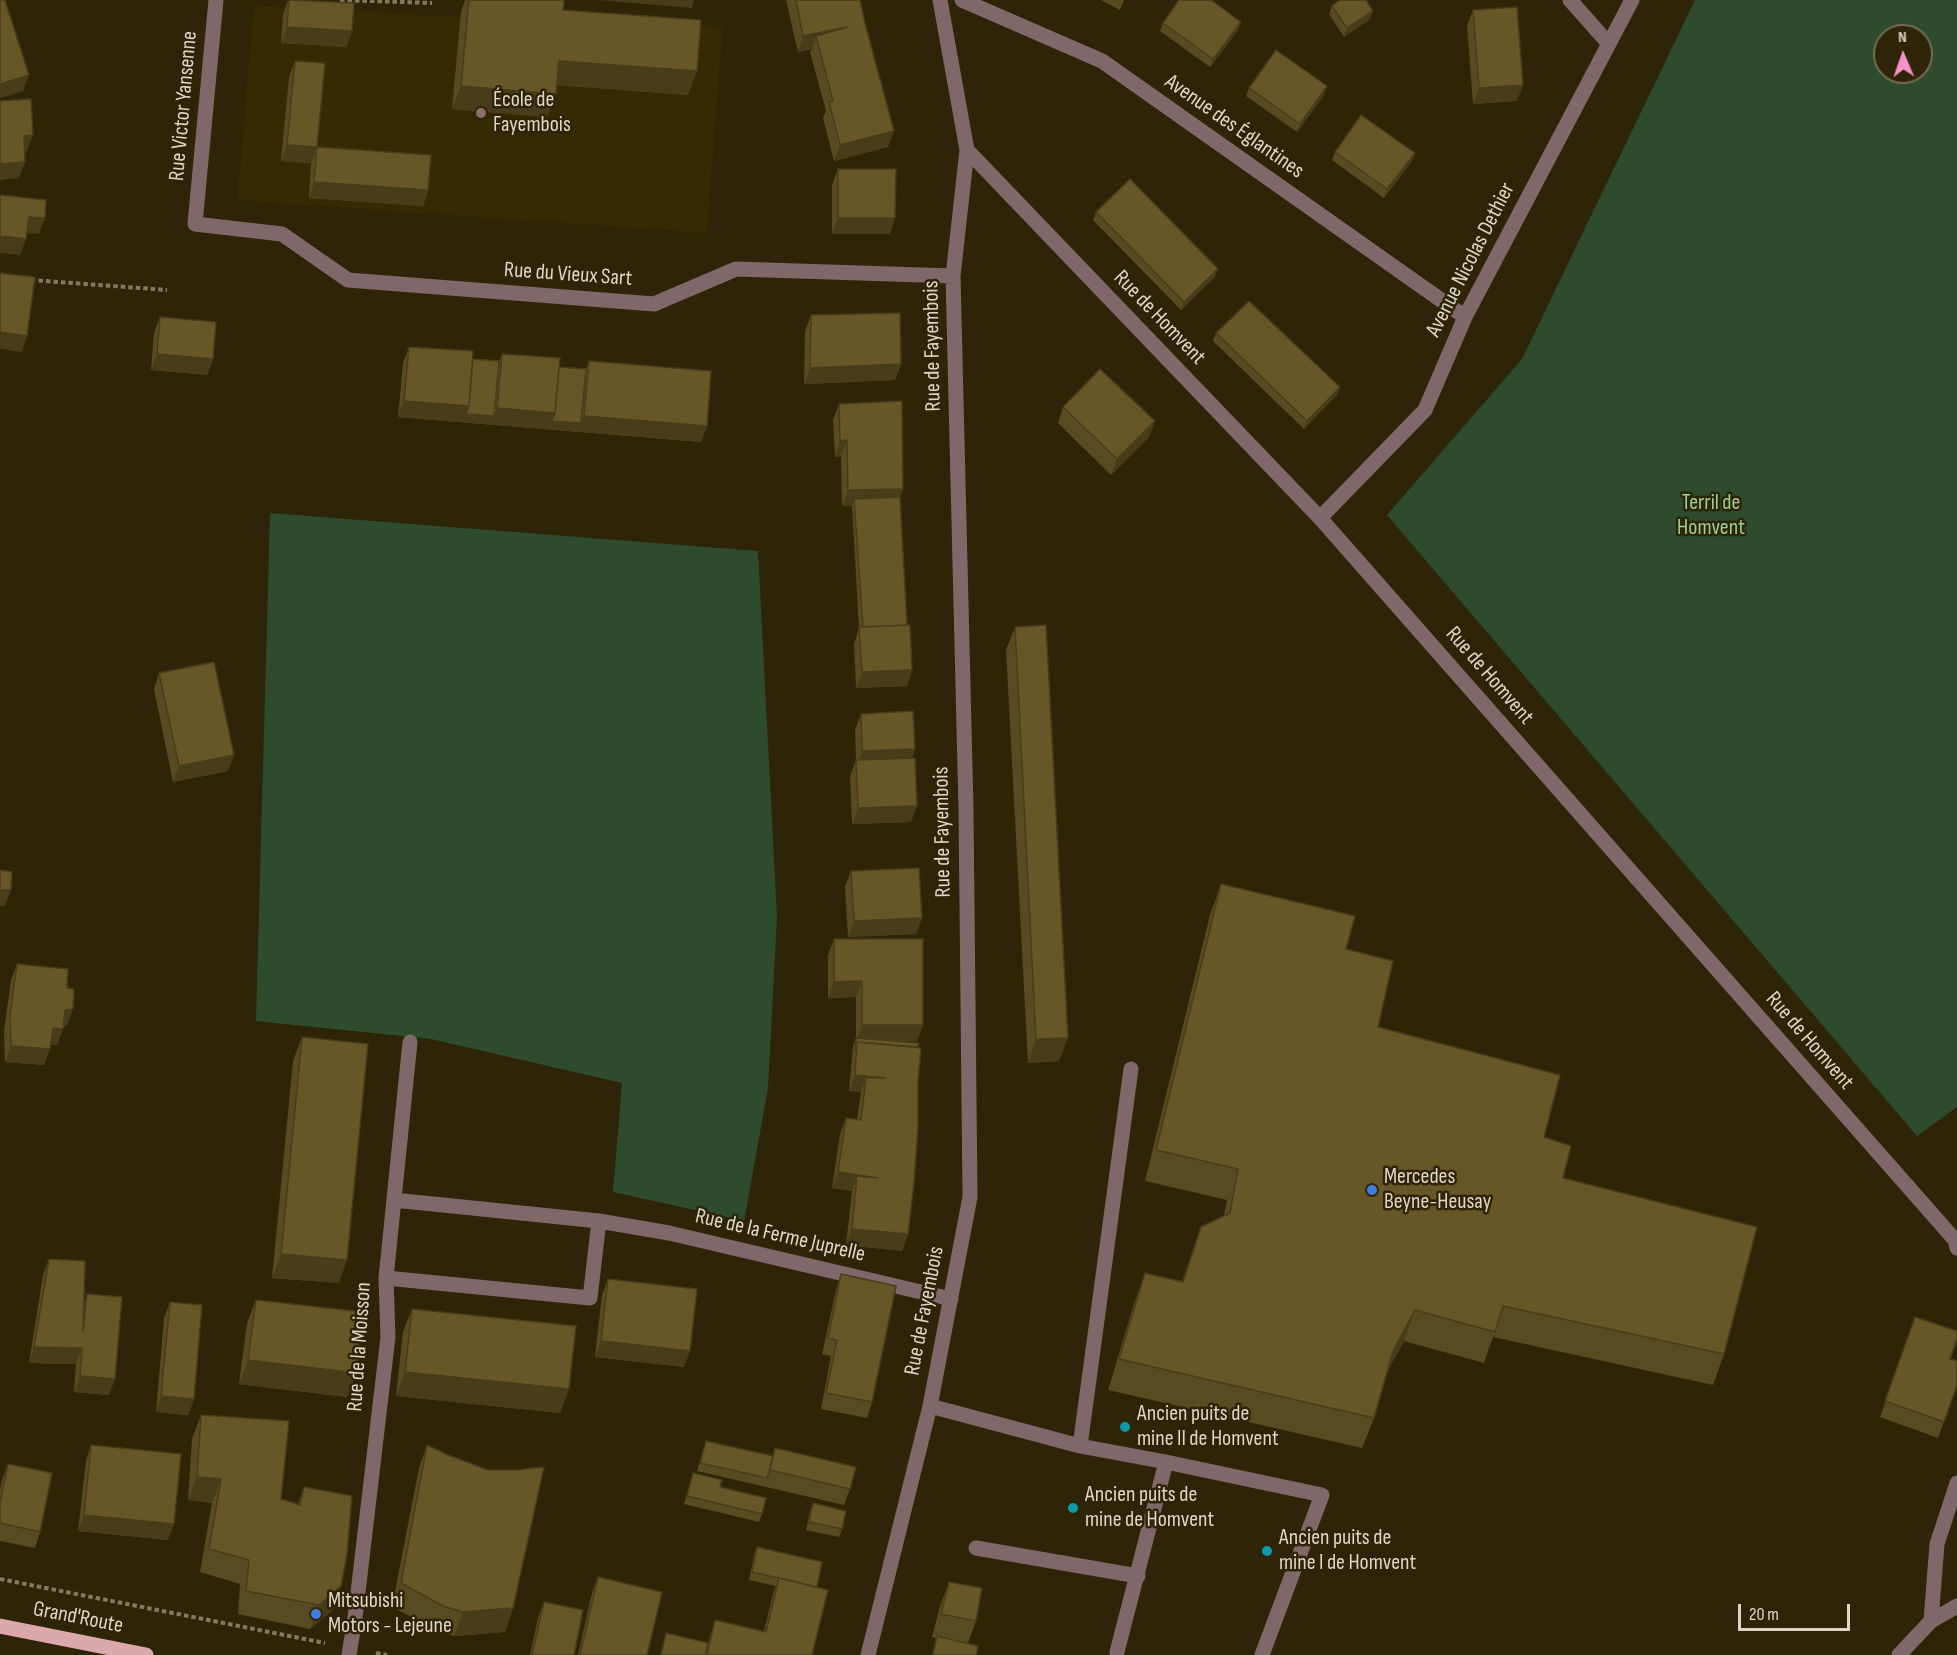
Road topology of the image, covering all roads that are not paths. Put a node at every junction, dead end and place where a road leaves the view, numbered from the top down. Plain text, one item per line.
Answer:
1 (216, 0) edge
2 (940, 0) edge
3 (962, 0) edge
4 (1570, 0) edge
5 (1632, 0) edge
6 (1609, 44) junction
7 (967, 150) junction
8 (197, 216) joint
9 (953, 276) junction
10 (1465, 318) junction
11 (1320, 518) junction
12 (410, 1042) dead end
13 (1131, 1070) dead end
14 (394, 1200) junction
15 (599, 1221) junction
16 (1957, 1248) edge
17 (386, 1278) junction
18 (951, 1299) junction
19 (930, 1406) junction
20 (1080, 1446) junction
21 (1166, 1462) junction
22 (1957, 1483) edge
23 (976, 1548) dead end
24 (1137, 1576) junction
25 (1957, 1606) edge
26 (1931, 1621) junction
27 (0, 1626) edge
28 (349, 1651) edge
29 (1117, 1652) dead end
30 (146, 1655) edge
31 (868, 1655) edge
32 (1262, 1655) edge
33 (1899, 1655) edge

1 - 8 street, Rue Victor Yansenne
2 - 7 street, Rue de Fayembois
3 - 10 street, Avenue des Églantines
4 - 6 street
5 - 6 street, Avenue Nicolas Dethier
6 - 10 street, Avenue Nicolas Dethier
7 - 9 street, Rue de Fayembois
7 - 11 street, Rue de Homvent
8 - 9 street, Rue du Vieux Sart
9 - 18 street, Rue de Fayembois
10 - 11 street, Avenue Nicolas Dethier
11 - 16 street, Rue de Homvent
12 - 14 street, Rue de la Moisson
13 - 20 street
14 - 15 street, Rue de la Ferme Juprelle
14 - 17 street, Rue de la Moisson
15 - 17 street
15 - 18 street, Rue de la Ferme Juprelle
17 - 28 street, Rue de la Moisson
18 - 19 street, Rue de Fayembois
19 - 20 street
19 - 31 street, Rue de Fayembois
20 - 21 street
21 - 24 street
21 - 32 street
22 - 26 street
23 - 24 street
24 - 29 street
25 - 26 street
26 - 33 street
27 - 30 main road, Grand'Route

